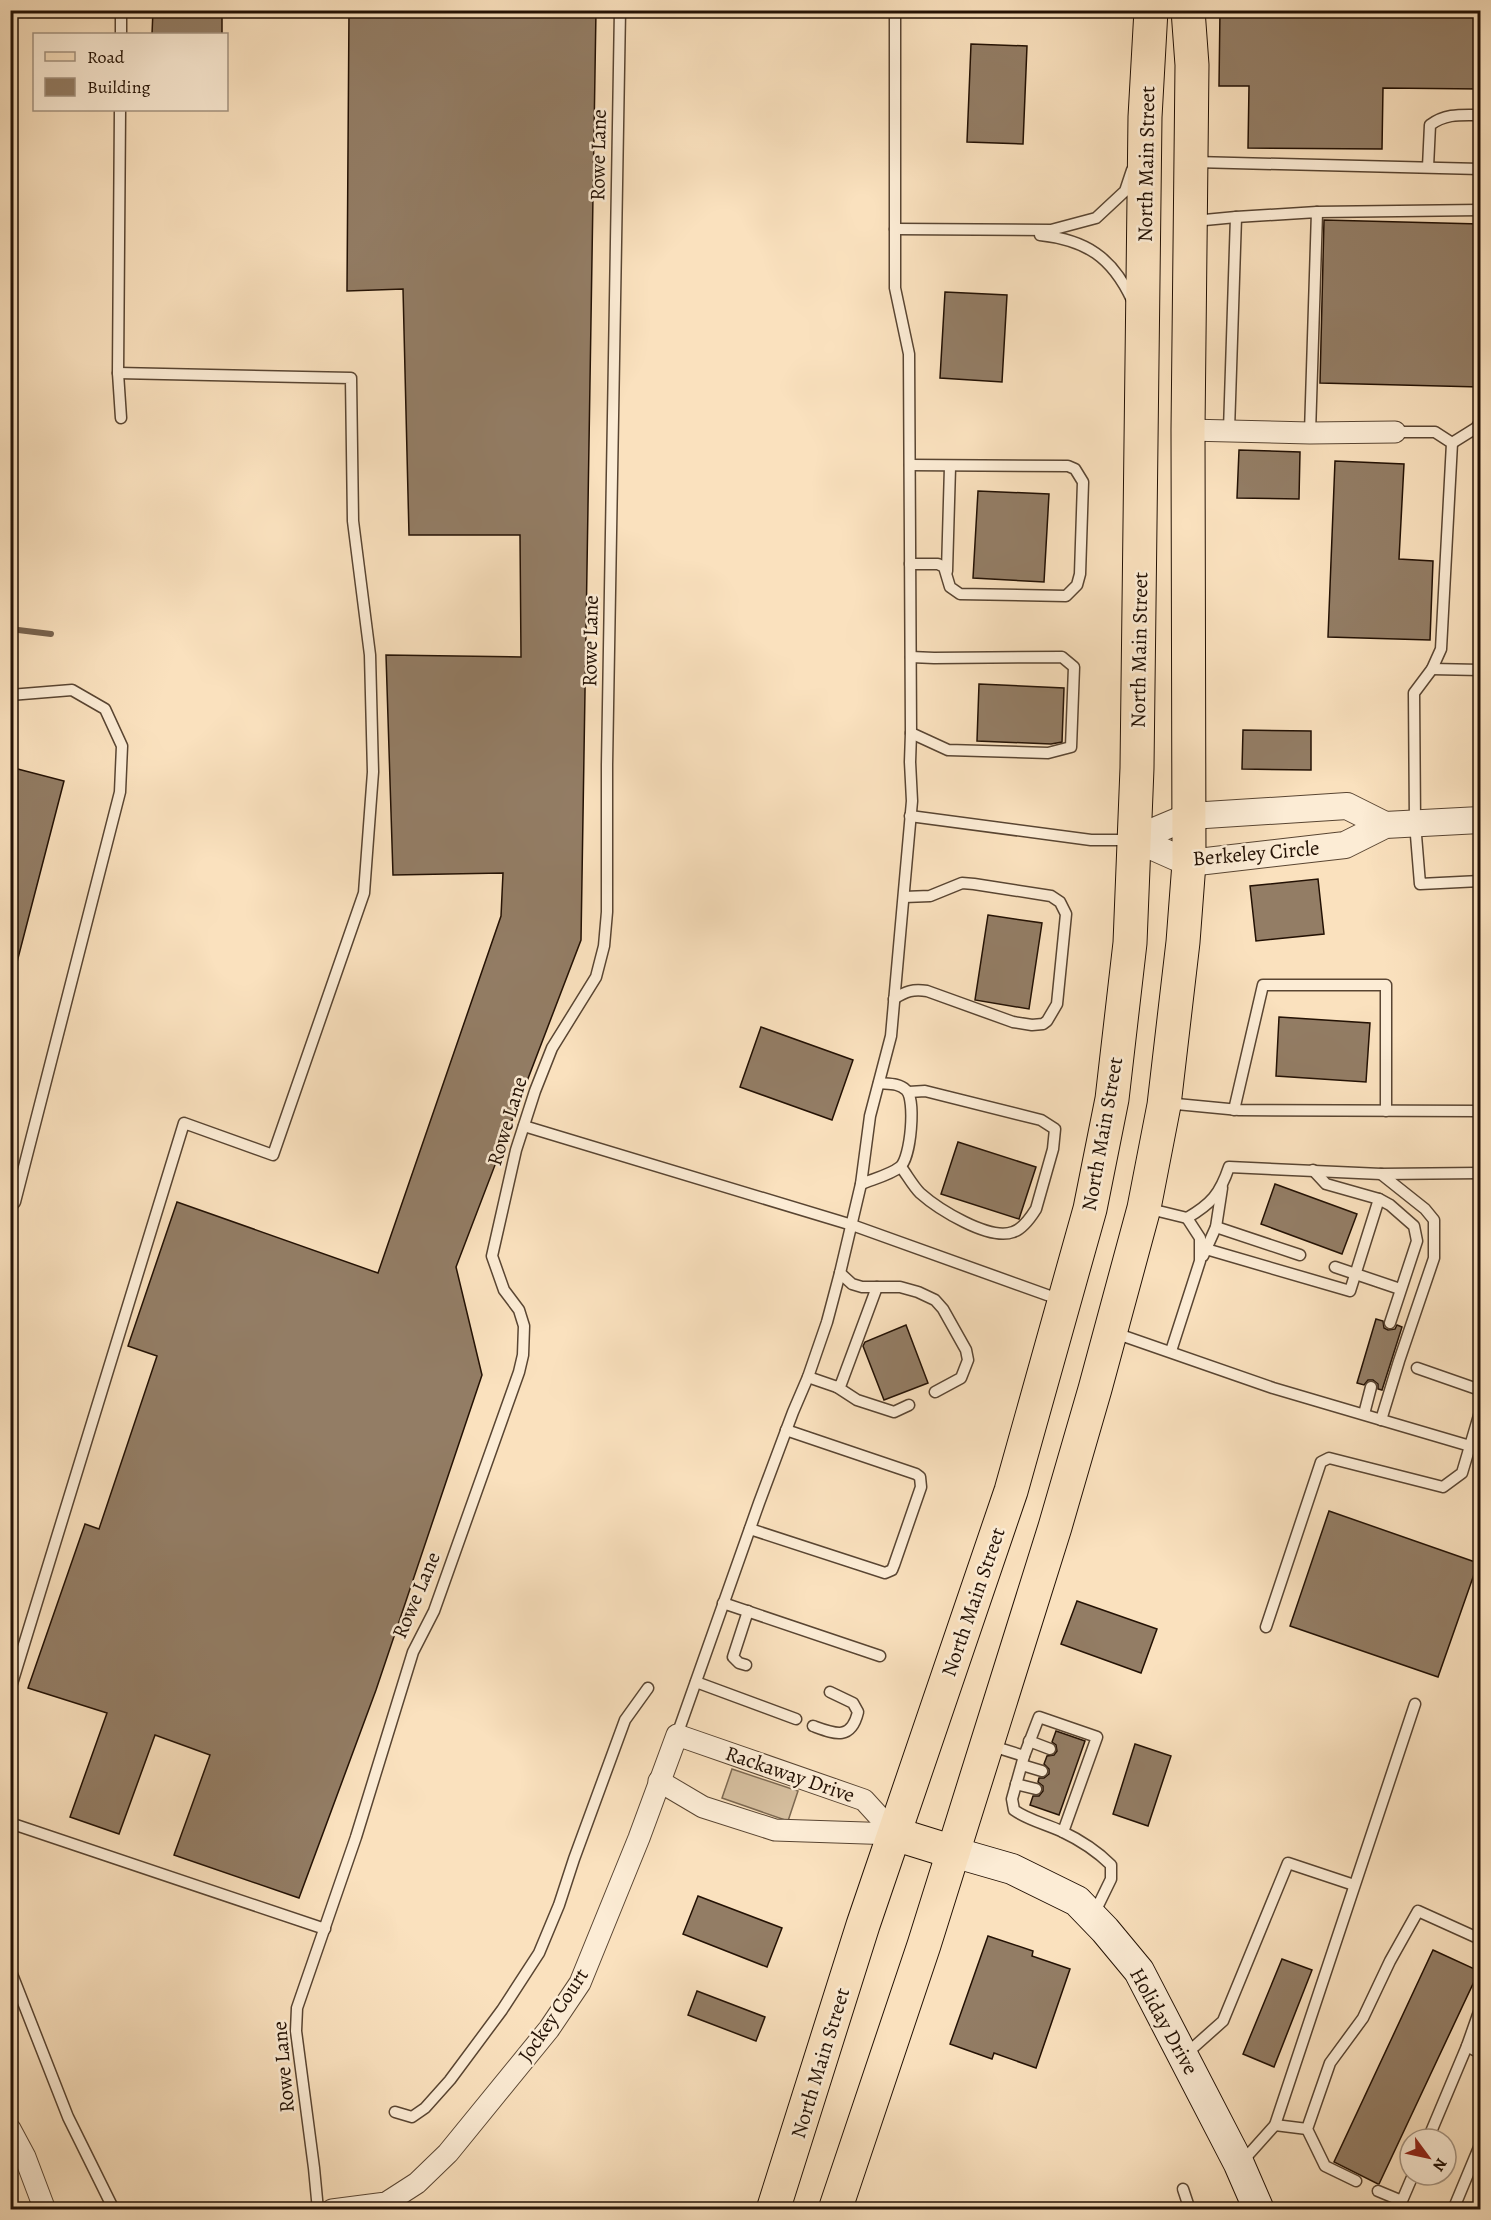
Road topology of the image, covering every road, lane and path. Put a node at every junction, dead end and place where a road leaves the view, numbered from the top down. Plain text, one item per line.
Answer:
1 (121, 10) edge
2 (620, 10) edge
3 (896, 10) edge
4 (1188, 10) edge
5 (1150, 15) edge
6 (121, 33) edge
7 (120, 111) edge
8 (1480, 115) edge
9 (1144, 139) junction
10 (1191, 162) junction
11 (1428, 168) junction
12 (1480, 169) edge
13 (1480, 210) edge
14 (1317, 212) junction
15 (1236, 217) junction
16 (1191, 222) junction
17 (895, 229) junction
18 (989, 230) junction
19 (1143, 323) junction
20 (118, 373) junction
21 (121, 418) dead end
22 (1480, 422) edge
23 (1188, 430) junction
24 (1229, 430) junction
25 (1395, 432) joint
26 (1310, 433) junction
27 (1452, 443) junction
28 (910, 465) junction
29 (950, 466) junction
30 (910, 564) junction
31 (947, 572) junction
32 (911, 657) junction
33 (1432, 669) junction
34 (1480, 670) edge
35 (10, 695) edge
36 (911, 733) junction
37 (910, 816) junction
38 (1190, 816) junction
39 (1480, 820) edge
40 (1415, 823) junction
41 (1384, 825) junction
42 (1135, 840) junction
43 (1189, 863) junction
44 (1480, 881) edge
45 (904, 897) junction
46 (894, 999) junction
47 (879, 1083) junction
48 (909, 1092) junction
49 (1164, 1102) junction
50 (1234, 1110) junction
51 (1386, 1111) junction
52 (1480, 1111) edge
53 (524, 1126) junction
54 (901, 1167) junction
55 (1313, 1170) junction
56 (1480, 1173) edge
57 (1381, 1174) junction
58 (861, 1184) junction
59 (1222, 1187) junction
60 (1378, 1199) junction
61 (10, 1208) edge
62 (1144, 1208) junction
63 (1187, 1218) junction
64 (852, 1225) junction
65 (1216, 1227) junction
66 (1206, 1249) junction
67 (1300, 1255) dead end
68 (1200, 1261) junction
69 (1335, 1267) dead end
70 (840, 1273) junction
71 (1355, 1274) junction
72 (877, 1287) junction
73 (1400, 1289) junction
74 (1065, 1301) junction
75 (1390, 1323) dead end
76 (1111, 1332) junction
77 (1171, 1351) junction
78 (1417, 1368) dead end
79 (808, 1377) junction
80 (1371, 1387) dead end
81 (837, 1388) junction
82 (1480, 1390) edge
83 (935, 1392) dead end
84 (909, 1405) dead end
85 (1480, 1412) edge
86 (1364, 1414) junction
87 (1381, 1420) junction
88 (786, 1430) junction
89 (1470, 1446) junction
90 (750, 1529) junction
91 (723, 1603) junction
92 (748, 1611) junction
93 (1266, 1627) dead end
94 (880, 1656) dead end
95 (746, 1665) dead end
96 (696, 1682) junction
97 (648, 1688) dead end
98 (10, 1689) edge
99 (830, 1692) dead end
100 (1414, 1704) dead end
101 (796, 1719) dead end
102 (813, 1726) dead end
103 (677, 1735) junction
104 (1029, 1741) junction
105 (987, 1744) junction
106 (1050, 1749) dead end
107 (1023, 1760) junction
108 (1042, 1771) dead end
109 (659, 1781) junction
110 (1016, 1784) junction
111 (1036, 1789) dead end
112 (10, 1823) edge
113 (1063, 1832) junction
114 (895, 1834) junction
115 (953, 1852) junction
116 (1354, 1885) junction
117 (1093, 1916) junction
118 (325, 1929) junction
119 (1480, 1940) edge
120 (10, 1969) edge
121 (1480, 2009) edge
122 (1467, 2046) junction
123 (1480, 2053) edge
124 (1184, 2056) junction
125 (395, 2112) dead end
126 (1275, 2125) junction
127 (1433, 2127) edge
128 (10, 2129) edge
129 (1308, 2129) junction
130 (1480, 2145) edge
131 (1239, 2164) junction
132 (1356, 2181) dead end
133 (1408, 2187) edge
134 (1183, 2189) dead end
135 (1378, 2191) dead end
136 (1400, 2205) edge
137 (45, 2210) edge
138 (114, 2210) edge
139 (318, 2210) edge
140 (332, 2210) edge
141 (773, 2210) edge
142 (835, 2210) edge
143 (1190, 2210) edge
144 (1259, 2210) edge
145 (1453, 2210) edge

1 - 6 lane
2 - 53 lane, Rowe Lane
3 - 17 lane
4 - 10 main road
5 - 9 main road, North Main Street
7 - 20 lane
8 - 11 lane
9 - 18 lane
9 - 19 main road, North Main Street
10 - 11 lane
10 - 16 main road
11 - 12 lane
13 - 14 lane
14 - 15 lane
14 - 26 lane
15 - 16 lane
15 - 24 lane
16 - 23 main road
17 - 18 lane
17 - 28 lane
18 - 19 lane
19 - 42 main road, North Main Street
20 - 21 lane
20 - 98 lane
22 - 27 lane
23 - 24 street
23 - 38 main road
24 - 26 street
25 - 26 street
25 - 27 lane
27 - 33 lane
28 - 29 lane
28 - 30 lane
29 - 31 lane
29 - 31 lane
30 - 31 lane
30 - 32 lane
32 - 36 lane
32 - 36 lane
33 - 34 lane
33 - 40 lane
35 - 61 lane
36 - 37 lane
37 - 42 lane
37 - 45 lane
38 - 41 street, Berkeley Circle
38 - 42 street, Berkeley Circle
38 - 43 main road
39 - 40 street, Berkeley Circle
40 - 41 street, Berkeley Circle
40 - 44 lane
41 - 43 street, Berkeley Circle
42 - 43 street, Berkeley Circle
42 - 74 main road, North Main Street
43 - 49 main road
45 - 46 lane
45 - 46 lane
46 - 47 lane
47 - 48 lane
47 - 58 lane
48 - 54 lane
48 - 54 lane
49 - 50 lane
49 - 62 main road
50 - 51 lane
50 - 51 lane
51 - 52 lane
53 - 64 lane
53 - 118 lane, Rowe Lane
54 - 58 lane
55 - 57 lane
55 - 59 lane
55 - 60 lane
56 - 57 lane
57 - 87 lane
58 - 64 lane
59 - 63 lane
59 - 65 lane
60 - 71 lane
60 - 73 lane
62 - 63 lane
62 - 76 main road
63 - 68 lane
64 - 70 lane
64 - 74 lane
65 - 66 lane
65 - 67 lane
66 - 68 lane
66 - 71 lane
68 - 77 lane
69 - 71 lane
70 - 72 lane
70 - 79 lane
71 - 73 lane
72 - 81 lane
72 - 83 lane
73 - 75 lane
74 - 114 main road, North Main Street
76 - 77 lane
76 - 105 main road
77 - 86 lane
78 - 82 lane
79 - 81 lane
79 - 88 lane
80 - 86 lane
81 - 84 lane
85 - 89 lane
86 - 87 lane
87 - 89 lane
88 - 90 lane
88 - 90 lane
89 - 93 lane
90 - 91 lane
91 - 92 lane
91 - 96 lane
92 - 94 lane
92 - 95 lane
96 - 101 lane
96 - 103 lane
97 - 125 lane
99 - 102 lane
100 - 116 lane
103 - 109 street, Jockey Court
103 - 114 street, Rackaway Drive
104 - 106 lane
104 - 107 lane
104 - 113 lane
105 - 107 lane
105 - 115 main road
107 - 108 lane
107 - 110 lane
109 - 114 street, Rackaway Drive
109 - 140 street, Jockey Court
110 - 111 lane
110 - 113 lane
112 - 118 lane
113 - 117 lane
114 - 115 main road
114 - 141 main road, North Main Street
115 - 117 main road, Holiday Drive
115 - 142 main road
116 - 124 lane
116 - 126 lane
117 - 124 main road, Holiday Drive
118 - 139 lane, Rowe Lane
119 - 129 lane
120 - 138 lane
121 - 122 lane
122 - 123 lane
122 - 127 lane
124 - 131 main road, Holiday Drive
126 - 129 lane
126 - 131 lane
128 - 137 street
129 - 132 lane
130 - 145 lane
131 - 144 main road, Holiday Drive
133 - 136 lane
134 - 143 lane
135 - 136 lane

